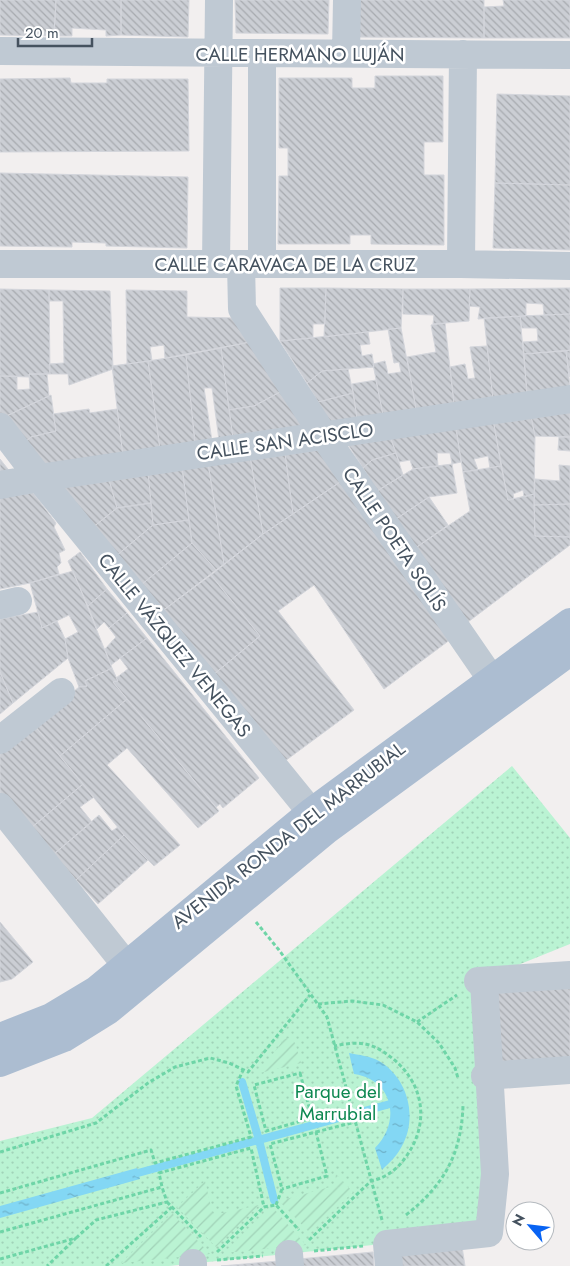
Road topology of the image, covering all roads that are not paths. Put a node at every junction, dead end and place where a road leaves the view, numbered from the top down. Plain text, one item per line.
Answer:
1 (219, 0) edge
2 (347, 0) edge
3 (0, 52) edge
4 (346, 53) junction
5 (218, 54) junction
6 (262, 54) junction
7 (463, 54) junction
8 (570, 55) edge
9 (0, 264) edge
10 (239, 264) junction
11 (461, 264) junction
12 (570, 266) edge
13 (570, 398) edge
14 (0, 427) edge
15 (324, 436) junction
16 (39, 478) junction
17 (0, 485) edge
18 (570, 622) edge
19 (570, 652) edge
20 (492, 680) junction
21 (61, 692) dead end
22 (0, 740) edge
23 (0, 807) edge
24 (311, 812) junction
25 (126, 965) junction
26 (570, 975) edge
27 (0, 1037) edge
28 (0, 1063) edge
29 (570, 1070) edge
30 (487, 1076) junction
31 (389, 1244) edge

1 - 5 street
2 - 4 street
3 - 5 street, CALLE HERMANO LUJÁN
4 - 6 street, CALLE HERMANO LUJÁN
4 - 7 street, CALLE HERMANO LUJÁN
5 - 6 street, CALLE HERMANO LUJÁN
5 - 10 street
6 - 10 street
7 - 8 street, CALLE HERMANO LUJÁN
7 - 11 street
9 - 10 street, CALLE CARAVACA DE LA CRUZ
10 - 11 street, CALLE CARAVACA DE LA CRUZ
10 - 15 street, CALLE POETA SOLÍS
11 - 12 street, CALLE CARAVACA DE LA CRUZ
13 - 15 street, CALLE SAN ACISCLO
14 - 16 street, CALLE VÁZQUEZ VENEGAS
15 - 16 street, CALLE SAN ACISCLO
15 - 20 street, CALLE POETA SOLÍS
16 - 17 street, CALLE SAN ACISCLO
16 - 24 street, CALLE VÁZQUEZ VENEGAS
18 - 20 main road, AVENIDA RONDA DEL MARRUBIAL
19 - 28 main road, AVENIDA RONDA DEL MARRUBIAL
20 - 24 main road, AVENIDA RONDA DEL MARRUBIAL
21 - 22 street
23 - 25 street
24 - 25 main road, AVENIDA RONDA DEL MARRUBIAL
25 - 27 main road, AVENIDA RONDA DEL MARRUBIAL
26 - 30 street
29 - 30 street
30 - 31 street

